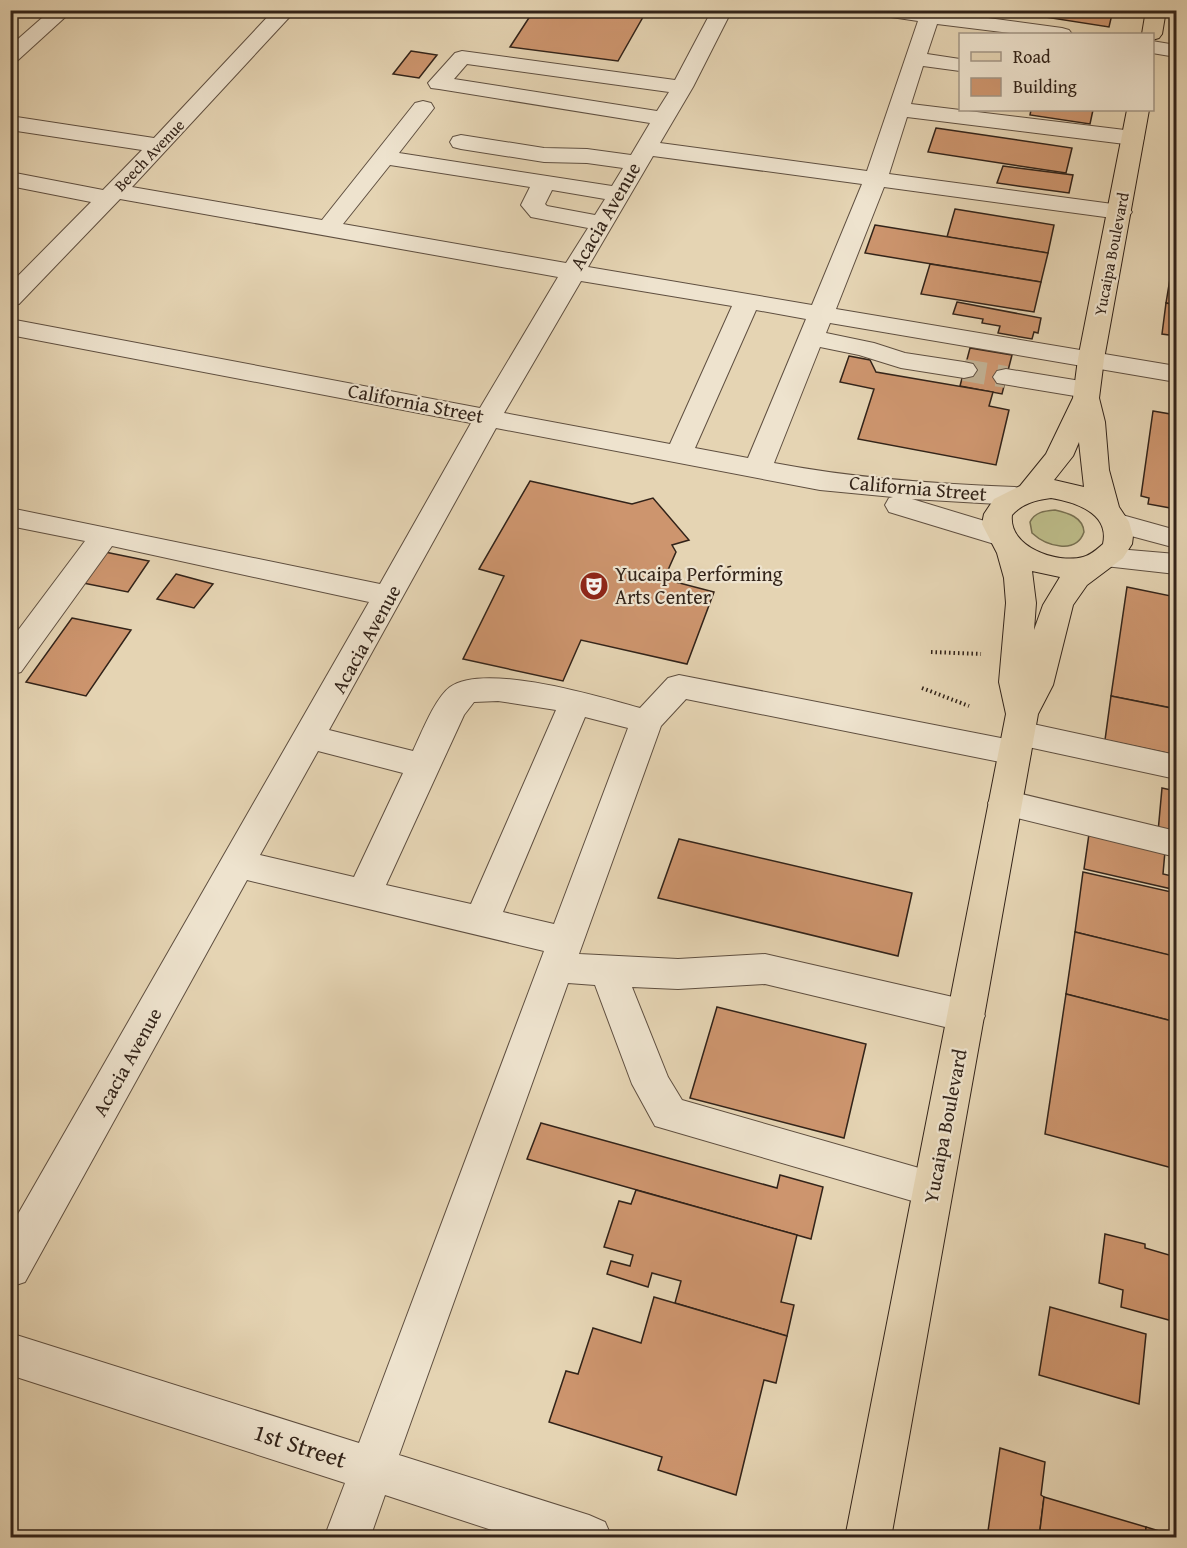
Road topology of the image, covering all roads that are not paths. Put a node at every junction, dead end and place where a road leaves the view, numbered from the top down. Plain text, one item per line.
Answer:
1 (63, 10) edge
2 (286, 10) edge
3 (722, 10) edge
4 (878, 10) edge
5 (1156, 10) edge
6 (932, 14) edge
7 (1056, 33) edge
8 (1152, 33) edge
9 (1154, 47) edge
10 (1176, 51) edge
11 (10, 57) edge
12 (915, 59) junction
13 (959, 65) edge
14 (682, 87) junction
15 (423, 108) dead end
16 (898, 109) junction
17 (1138, 111) edge
18 (663, 118) junction
19 (10, 123) edge
20 (1133, 138) junction
21 (461, 142) dead end
22 (159, 146) junction
23 (641, 155) junction
24 (384, 157) junction
25 (10, 179) edge
26 (876, 179) junction
27 (543, 184) junction
28 (618, 194) junction
29 (111, 195) junction
30 (1120, 213) junction
31 (602, 223) junction
32 (328, 228) junction
33 (573, 273) junction
34 (10, 299) edge
35 (747, 302) junction
36 (817, 326) junction
37 (10, 327) edge
38 (1091, 359) junction
39 (964, 370) tunnel mouth
40 (1176, 374) edge
41 (1006, 377) tunnel mouth
42 (1086, 394) junction
43 (489, 416) junction
44 (679, 453) junction
45 (758, 468) junction
46 (820, 481) junction
47 (1023, 493) junction
48 (1111, 516) junction
49 (10, 517) edge
50 (105, 536) junction
51 (1003, 539) junction
52 (1176, 539) edge
53 (1098, 561) junction
54 (1176, 564) edge
55 (390, 596) junction
56 (10, 664) edge
57 (575, 702) junction
58 (647, 721) junction
59 (1019, 733) junction
60 (310, 737) junction
61 (423, 766) junction
62 (1176, 767) edge
63 (1005, 803) junction
64 (1176, 843) edge
65 (238, 864) junction
66 (364, 894) junction
67 (481, 921) junction
68 (561, 954) junction
69 (607, 971) junction
70 (966, 1016) junction
71 (933, 1189) junction
72 (10, 1268) edge
73 (10, 1354) edge
74 (373, 1469) junction
75 (347, 1538) edge
76 (589, 1538) edge
77 (868, 1538) edge

1 - 11 street
2 - 22 street, Beech Avenue
3 - 14 street, Acacia Avenue
4 - 6 street
5 - 8 main road
6 - 7 street
6 - 12 street
9 - 10 street
12 - 13 street
12 - 16 street
14 - 18 street, Acacia Avenue
14 - 18 street
15 - 24 street
16 - 20 street
16 - 26 street
17 - 20 main road, Yucaipa Boulevard
18 - 23 street, Acacia Avenue
19 - 22 street
20 - 30 main road, Yucaipa Boulevard
21 - 23 street
22 - 29 street, Beech Avenue
23 - 26 street
23 - 28 street, Acacia Avenue
24 - 27 street
24 - 32 street
25 - 29 street
26 - 30 street
26 - 36 street
27 - 28 street
27 - 31 street
28 - 31 street, Acacia Avenue
29 - 32 street
29 - 34 street, Beech Avenue
30 - 38 main road, Yucaipa Boulevard
31 - 33 street, Acacia Avenue
32 - 33 street
33 - 35 street
33 - 43 street, Acacia Avenue
35 - 36 street
35 - 44 street
36 - 38 street
36 - 39 street
36 - 45 street
37 - 43 street, California Street
38 - 40 street
38 - 42 main road, Yucaipa Boulevard
41 - 42 street
42 - 47 main road, Yucaipa Boulevard
42 - 48 main road, Yucaipa Boulevard
43 - 44 street, California Street
43 - 55 street, Acacia Avenue
44 - 45 street, California Street
45 - 46 street, California Street
46 - 47 street, California Street
46 - 51 street, California Street
47 - 48 main road
47 - 51 main road
48 - 52 street
48 - 53 main road
49 - 50 street
50 - 55 street
50 - 56 street
51 - 53 main road
51 - 59 main road, Yucaipa Boulevard
53 - 54 street
53 - 59 main road, Yucaipa Boulevard
55 - 60 street, Acacia Avenue
57 - 58 street
57 - 61 street
57 - 67 street
58 - 59 street
58 - 68 street
59 - 62 street
59 - 63 main road, Yucaipa Boulevard
60 - 61 street
60 - 65 street, Acacia Avenue
61 - 66 street
63 - 64 street
63 - 70 main road, Yucaipa Boulevard
65 - 66 street
65 - 72 street, Acacia Avenue
66 - 67 street
67 - 68 street
68 - 69 street
68 - 74 street
69 - 70 street
69 - 71 street
70 - 71 main road, Yucaipa Boulevard
71 - 77 main road, Yucaipa Boulevard
73 - 74 street, 1st Street
74 - 75 street
74 - 76 street, 1st Street

